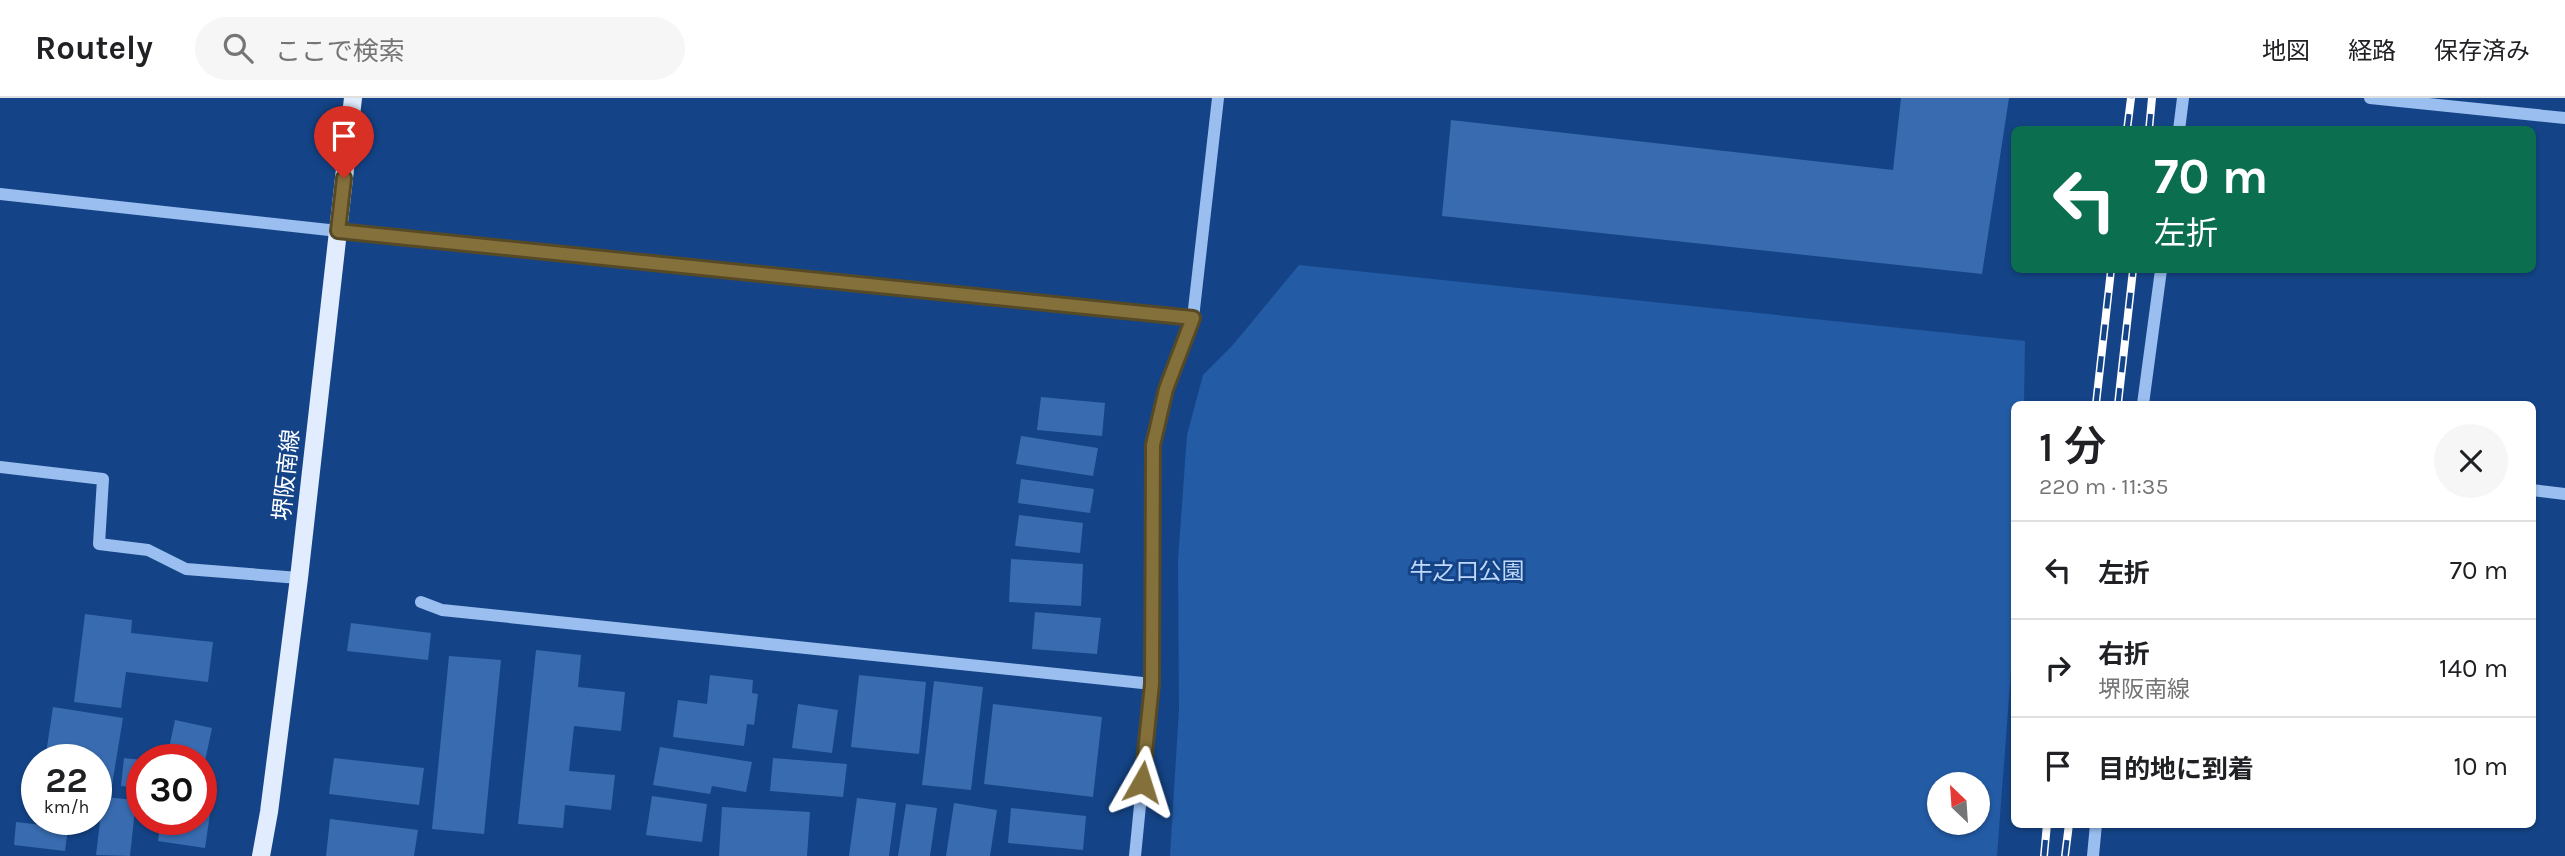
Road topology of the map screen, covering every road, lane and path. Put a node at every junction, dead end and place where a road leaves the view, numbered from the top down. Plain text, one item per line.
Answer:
1 (353, 98) edge
2 (1217, 98) edge
3 (2183, 98) edge
4 (2371, 98) edge
5 (2417, 100) edge
6 (2565, 118) edge
7 (2180, 126) edge
8 (0, 194) edge
9 (338, 231) junction
10 (2161, 273) edge
11 (1193, 318) junction
12 (2143, 401) edge
13 (0, 467) edge
14 (2536, 490) edge
15 (2565, 494) edge
16 (299, 578) junction
17 (421, 602) dead end
18 (1152, 684) junction
19 (2096, 828) edge
20 (261, 856) edge
21 (1135, 856) edge
22 (2093, 856) edge

1 - 9 main road, 堺阪南線
2 - 11 street
3 - 7 street
4 - 5 street
5 - 6 street
8 - 9 street
9 - 11 street
9 - 16 main road, 堺阪南線
10 - 12 street
11 - 18 street
13 - 16 street
14 - 15 street
16 - 20 main road, 堺阪南線
17 - 18 street
18 - 21 street
19 - 22 street

